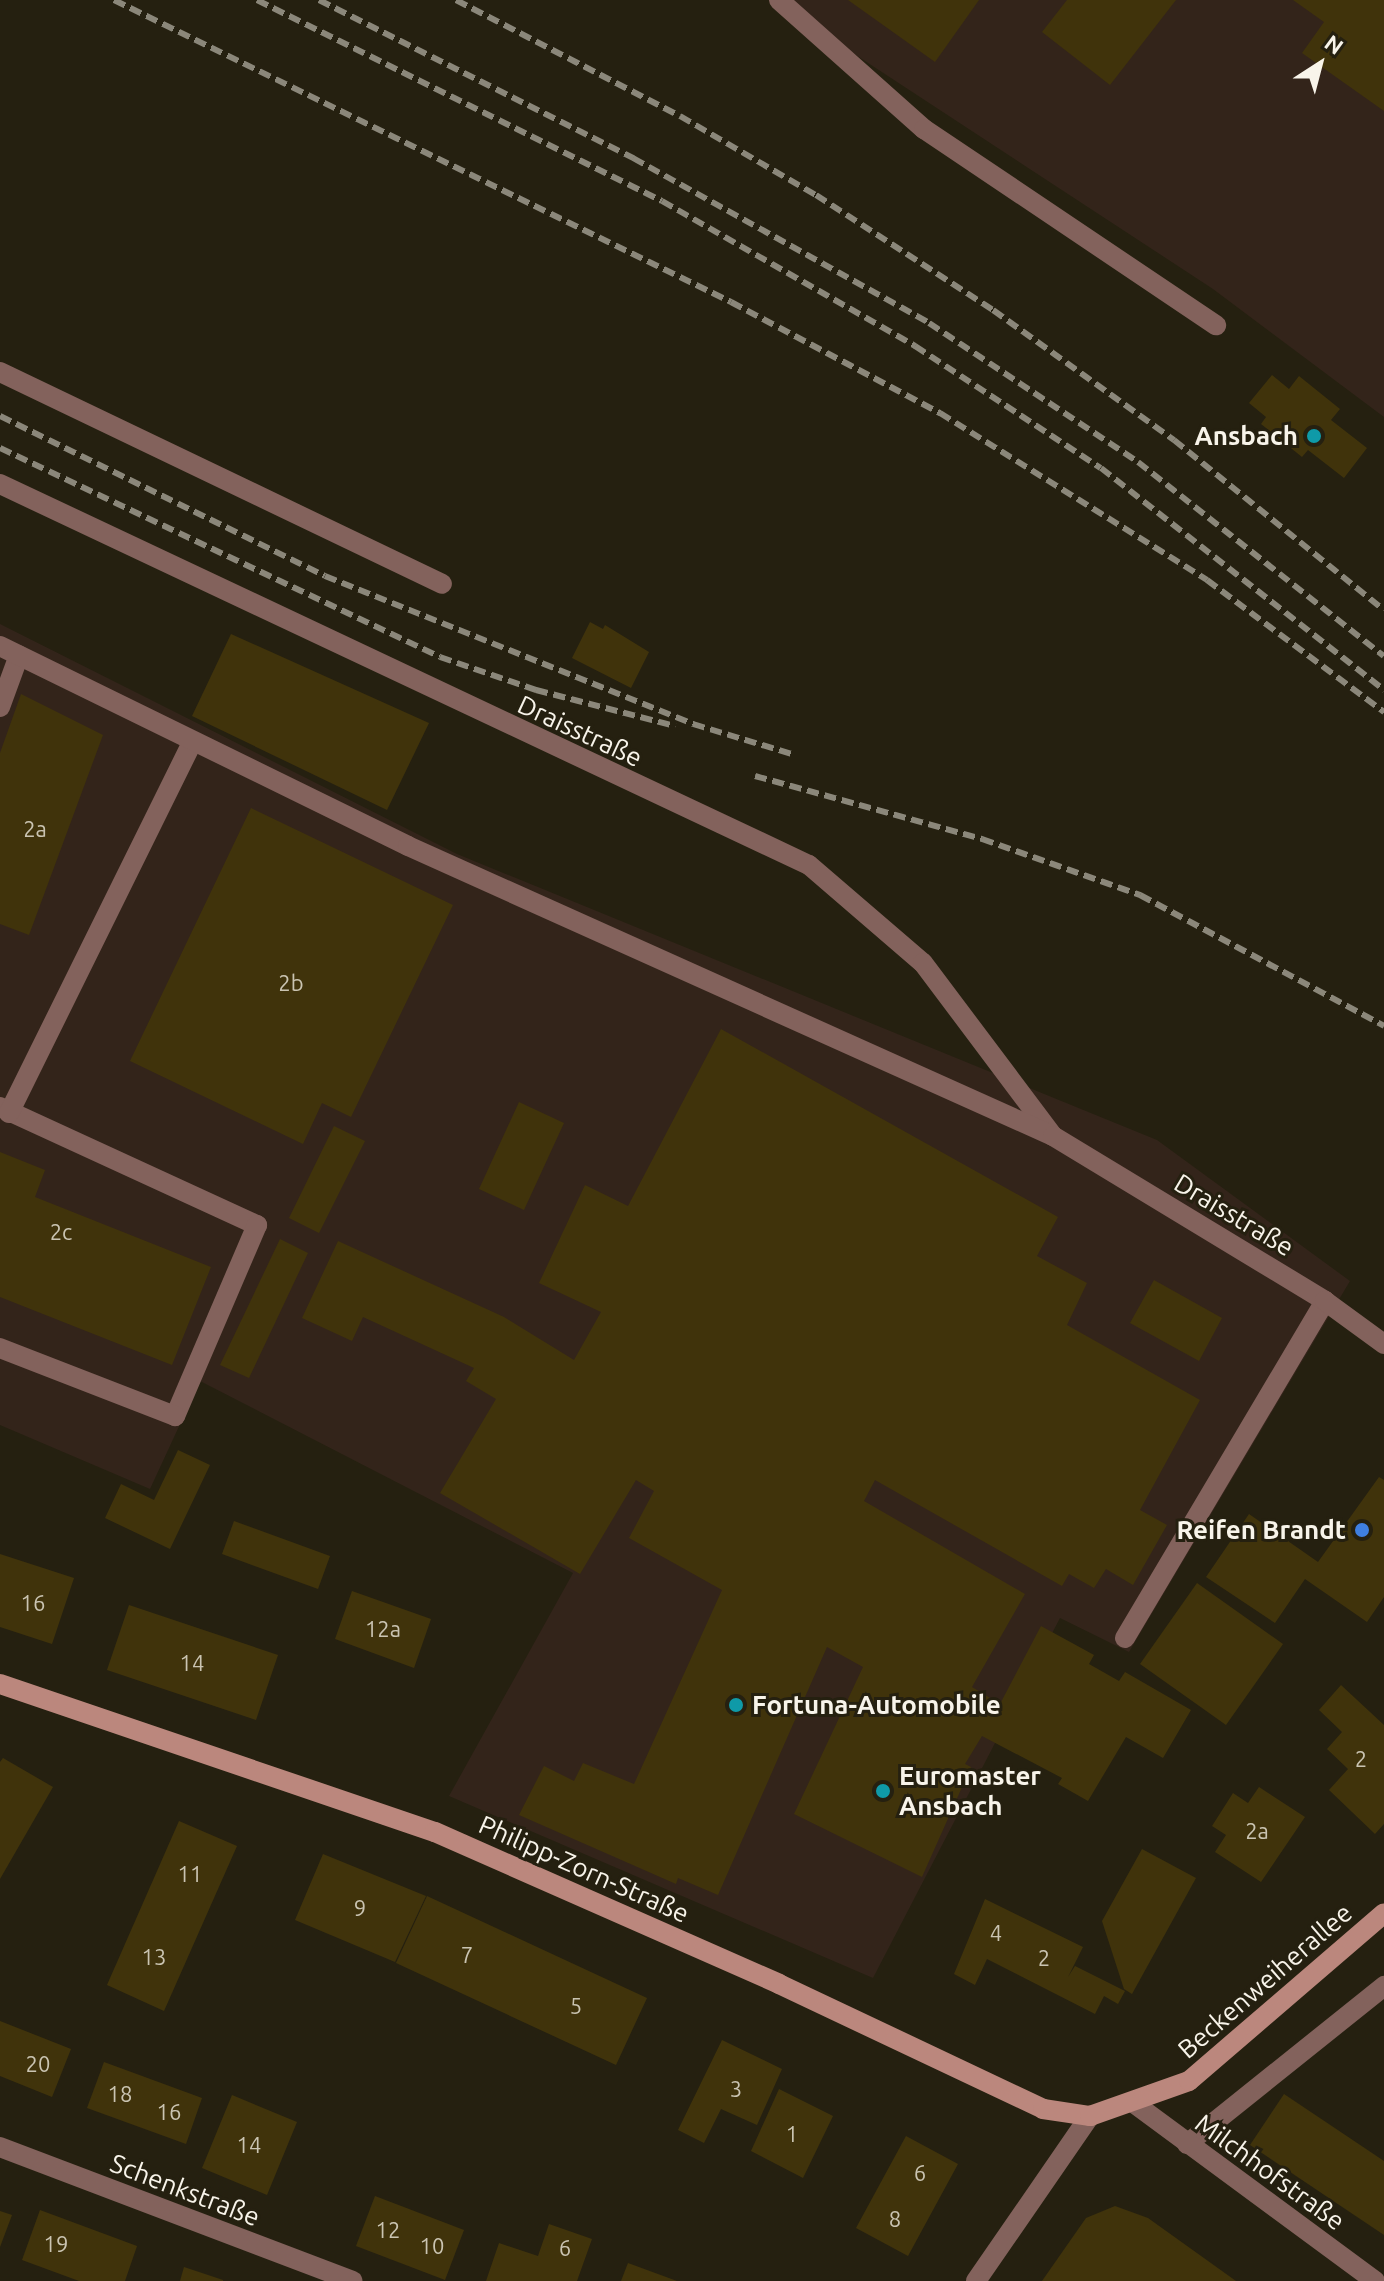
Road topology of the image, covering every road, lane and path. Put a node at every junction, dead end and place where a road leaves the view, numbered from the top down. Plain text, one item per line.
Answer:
1 (779, 0) edge
2 (1216, 325) dead end
3 (0, 372) edge
4 (0, 484) edge
5 (442, 584) dead end
6 (9, 650) edge
7 (0, 707) edge
8 (191, 744) junction
9 (4, 1110) edge
10 (1053, 1136) junction
11 (1325, 1301) junction
12 (1384, 1344) edge
13 (0, 1348) edge
14 (1125, 1638) dead end
15 (0, 1684) edge
16 (1384, 1913) edge
17 (1384, 1986) edge
18 (1135, 2104) junction
19 (1090, 2116) junction
20 (1187, 2144) junction
21 (0, 2147) edge
22 (352, 2281) edge
23 (976, 2281) edge
24 (1375, 2281) edge

1 - 2 street
3 - 5 street
4 - 10 street, Draisstraße
6 - 7 street
6 - 8 street, Draisstraße
8 - 9 street
8 - 10 street, Draisstraße
9 - 13 street
10 - 11 street, Draisstraße
11 - 12 street, Draisstraße
11 - 14 street
15 - 19 main road, Philipp-Zorn-Straße
16 - 18 main road, Beckenweiherallee
17 - 20 street
18 - 19 main road, Philipp-Zorn-Straße
18 - 20 street, Milchhofstraße
19 - 23 street
20 - 24 street, Milchhofstraße
21 - 22 street, Schenkstraße

